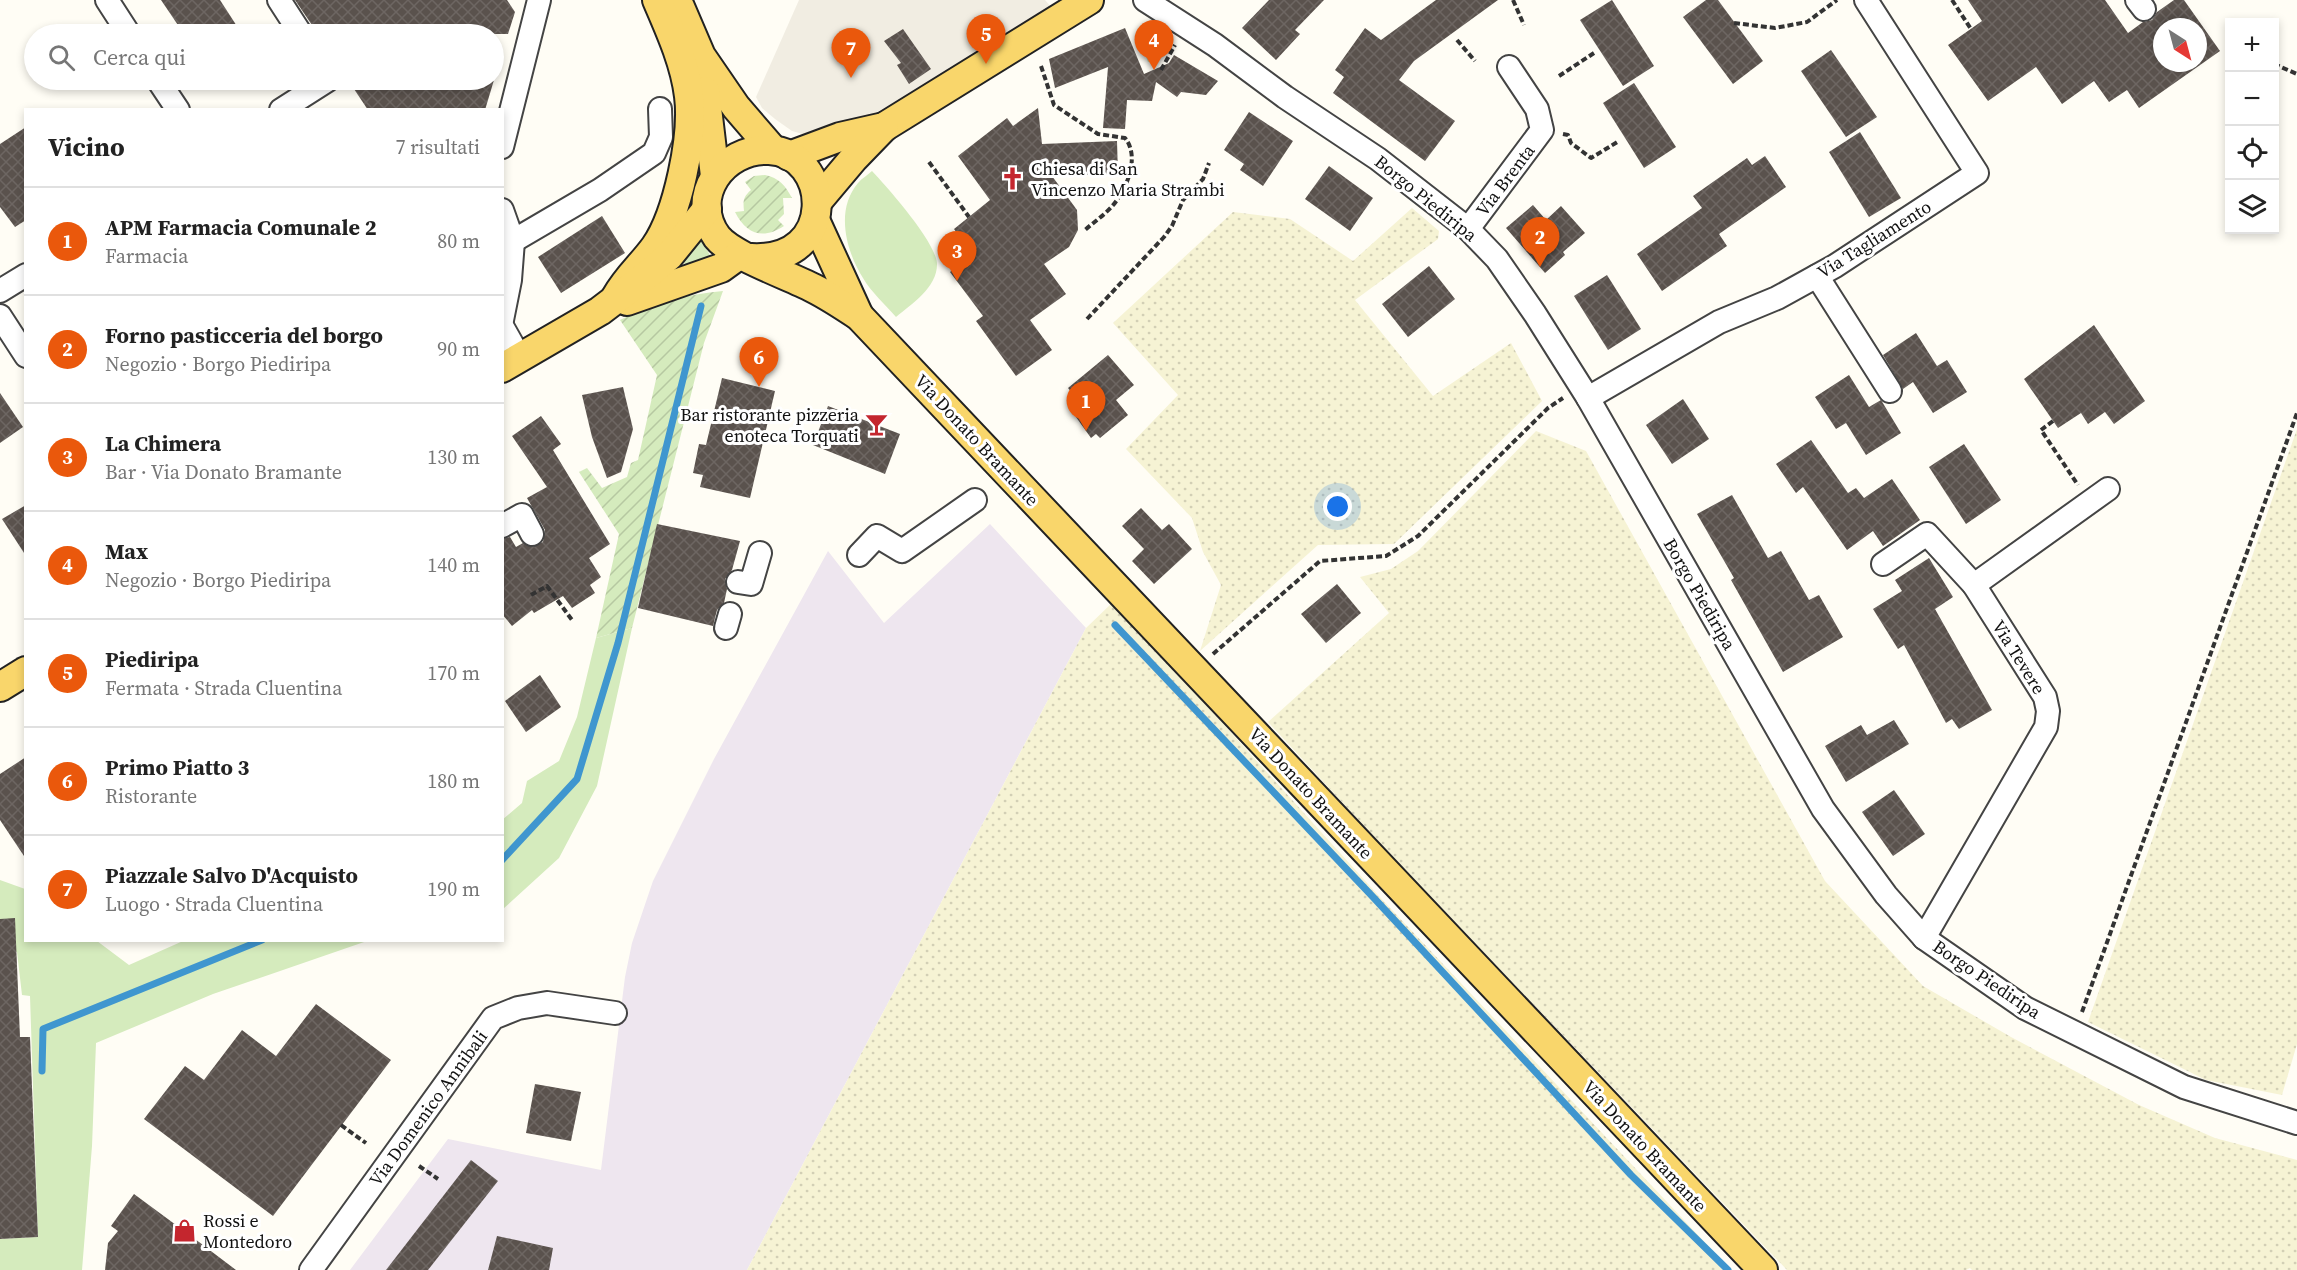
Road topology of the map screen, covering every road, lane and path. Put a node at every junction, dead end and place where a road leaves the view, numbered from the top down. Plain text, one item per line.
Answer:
1 (107, 0) edge
2 (279, 0) edge
3 (539, 0) edge
4 (657, 0) edge
5 (677, 0) edge
6 (1089, 0) edge
7 (1145, 0) edge
8 (1513, 0) edge
9 (1837, 0) edge
10 (1952, 0) edge
11 (1872, 2) edge
12 (1734, 23) dead end
13 (123, 24) edge
14 (295, 24) edge
15 (1524, 25) dead end
16 (1971, 28) dead end
17 (1457, 40) dead end
18 (1171, 53) dead end
19 (1594, 53) dead end
20 (701, 56) junction
21 (1475, 61) dead end
22 (1041, 66) dead end
23 (2279, 66) edge
24 (1509, 67) dead end
25 (1161, 70) dead end
26 (2297, 74) edge
27 (1559, 76) dead end
28 (165, 90) edge
29 (312, 90) edge
30 (177, 108) edge
31 (284, 108) edge
32 (660, 109) dead end
33 (884, 127) junction
34 (1542, 130) junction
35 (504, 139) edge
36 (1619, 141) dead end
37 (781, 153) junction
38 (928, 162) dead end
39 (1209, 163) dead end
40 (715, 176) junction
41 (707, 209) junction
42 (816, 211) junction
43 (504, 216) edge
44 (969, 217) dead end
45 (1467, 229) junction
46 (1085, 230) dead end
47 (513, 242) junction
48 (745, 257) junction
49 (24, 276) edge
50 (1817, 276) junction
51 (0, 291) edge
52 (608, 304) junction
53 (504, 310) edge
54 (0, 316) edge
55 (859, 316) junction
56 (1087, 319) dead end
57 (504, 334) edge
58 (24, 353) edge
59 (511, 363) edge
60 (1890, 391) dead end
61 (1584, 392) junction
62 (2297, 413) edge
63 (2053, 421) dead end
64 (2108, 489) dead end
65 (975, 500) dead end
66 (2090, 502) junction
67 (504, 525) edge
68 (532, 534) dead end
69 (760, 553) dead end
70 (859, 555) dead end
71 (1883, 564) dead end
72 (738, 582) dead end
73 (1974, 585) junction
74 (531, 596) dead end
75 (572, 620) dead end
76 (1195, 670) junction
77 (24, 672) edge
78 (0, 687) edge
79 (1924, 938) junction
80 (615, 1013) dead end
81 (2074, 1033) junction
82 (2297, 1123) edge
83 (342, 1125) dead end
84 (366, 1143) dead end
85 (420, 1166) dead end
86 (438, 1179) dead end
87 (311, 1270) edge
88 (1763, 1270) edge

1 - 13 street
2 - 14 street
3 - 35 street
4 - 52 main road
5 - 20 main road
6 - 33 main road
7 - 45 street, Borgo Piediripa
8 - 15 path
9 - 12 path
10 - 16 path
11 - 50 street, Via Tagliamento
17 - 21 path
18 - 25 path
19 - 27 path
20 - 37 main road
20 - 40 main road
22 - 46 path
23 - 26 path
24 - 34 street, Via Brenta
28 - 30 street
29 - 31 street
32 - 47 street
33 - 37 main road
33 - 42 main road
34 - 36 path
34 - 45 street, Via Brenta
37 - 40 main road
37 - 42 main road
38 - 44 path
39 - 56 path
40 - 41 main road
41 - 48 main road
41 - 52 main road
42 - 48 main road
42 - 55 main road, Via Donato Bramante
43 - 47 street
45 - 61 street, Borgo Piediripa
47 - 53 street
48 - 52 main road
48 - 55 main road, Via Donato Bramante
49 - 51 street
50 - 60 street
50 - 61 street, Via Tagliamento
52 - 59 main road
54 - 58 street
55 - 76 main road, Via Donato Bramante
57 - 59 street
61 - 76 path
61 - 79 street, Borgo Piediripa
62 - 81 path
63 - 66 path
64 - 66 street
65 - 70 street
66 - 73 street
67 - 68 street
69 - 72 street
71 - 73 street, Via Tevere
73 - 79 street, Via Tevere
74 - 75 path
76 - 88 main road, Via Donato Bramante
77 - 78 main road
79 - 81 street, Borgo Piediripa
80 - 87 street, Via Domenico Annibali
81 - 82 street, Borgo Piediripa
83 - 84 path
85 - 86 path

